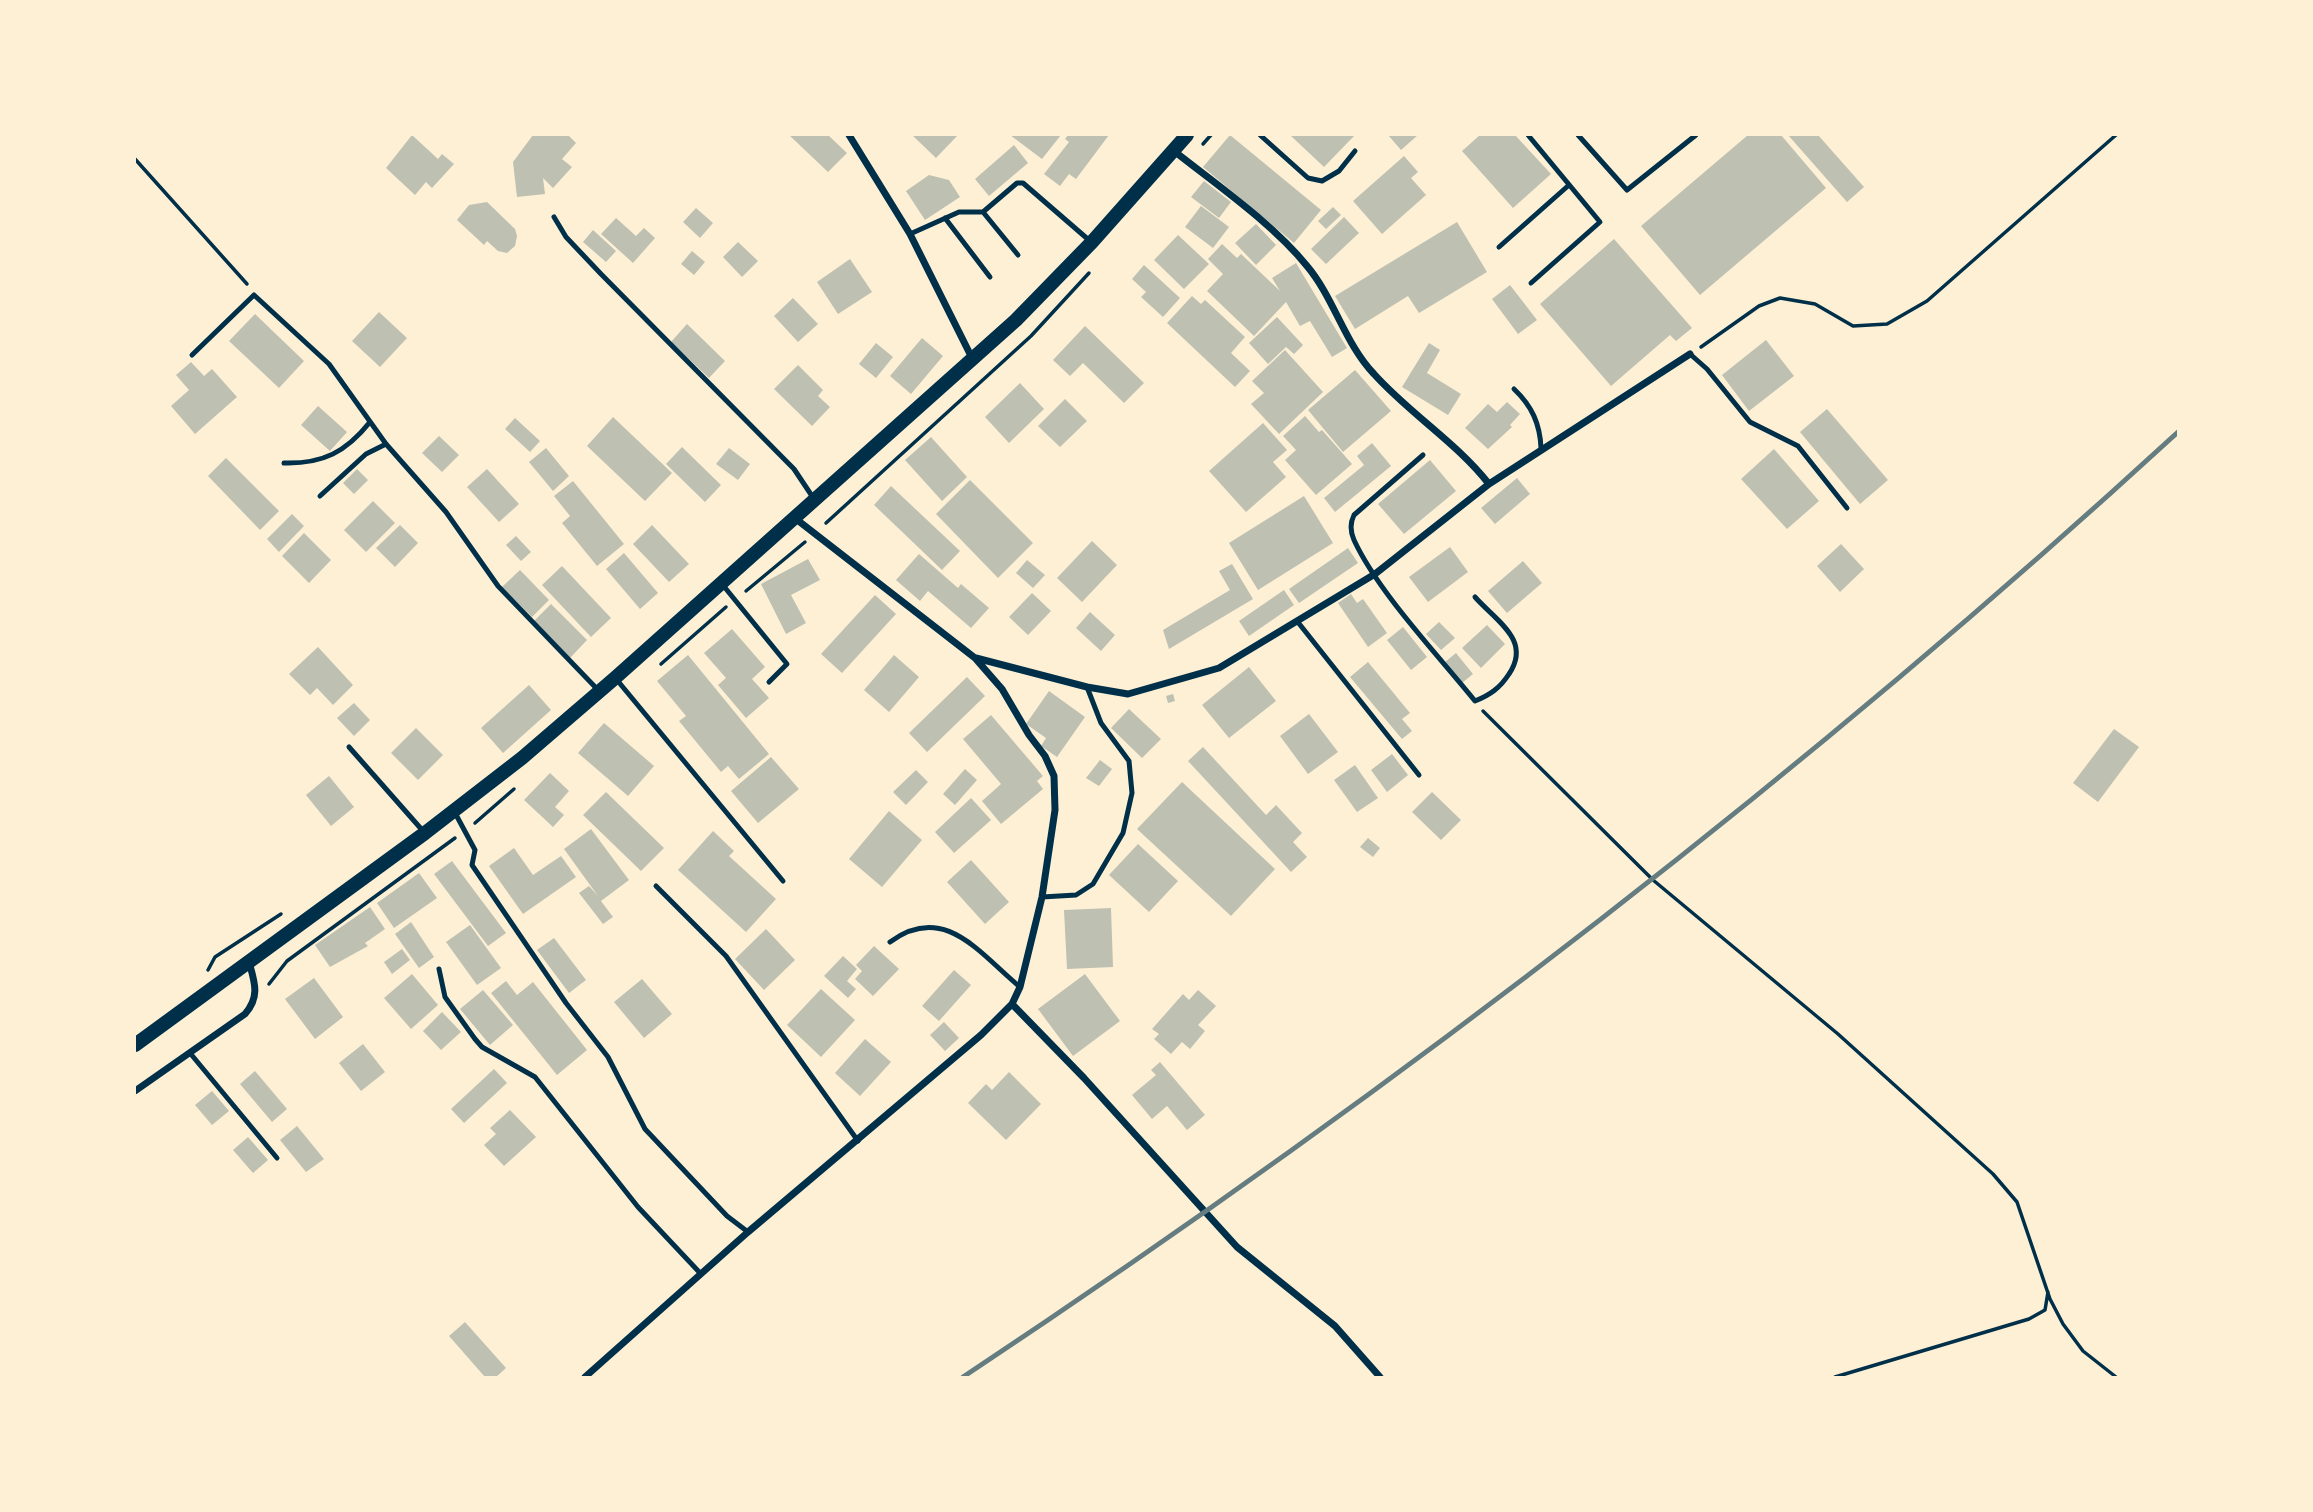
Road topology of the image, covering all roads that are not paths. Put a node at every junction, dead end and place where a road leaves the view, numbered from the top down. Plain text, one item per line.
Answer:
1 (849, 135) edge
2 (1186, 135) edge
3 (1260, 135) edge
4 (1528, 135) edge
5 (1578, 135) edge
6 (1696, 135) edge
7 (1174, 151) junction
8 (1355, 151) dead end
9 (1569, 185) junction
10 (983, 212) junction
11 (554, 217) dead end
12 (945, 218) junction
13 (910, 234) junction
14 (1092, 242) junction
15 (1499, 247) dead end
16 (1018, 255) dead end
17 (990, 278) dead end
18 (1531, 283) dead end
19 (1690, 354) joint
20 (192, 355) dead end
21 (974, 360) junction
22 (1514, 389) dead end
23 (370, 422) junction
24 (386, 444) junction
25 (1542, 448) junction
26 (1423, 455) dead end
27 (284, 463) dead end
28 (1489, 484) junction
29 (320, 496) dead end
30 (816, 502) junction
31 (1847, 508) dead end
32 (796, 519) junction
33 (1374, 575) junction
34 (722, 584) junction
35 (1475, 597) dead end
36 (1297, 621) junction
37 (975, 658) junction
38 (615, 678) junction
39 (769, 682) dead end
40 (1087, 687) junction
41 (599, 691) junction
42 (349, 747) dead end
43 (1419, 775) dead end
44 (454, 811) junction
45 (425, 833) junction
46 (783, 881) dead end
47 (656, 886) dead end
48 (1042, 897) junction
49 (890, 942) dead end
50 (249, 962) junction
51 (439, 969) dead end
52 (1020, 987) junction
53 (1012, 1004) junction
54 (135, 1045) edge
55 (190, 1053) junction
56 (135, 1091) edge
57 (858, 1141) junction
58 (277, 1158) dead end
59 (748, 1232) junction
60 (701, 1274) junction
61 (585, 1377) edge
62 (1380, 1377) edge

1 - 13 street
2 - 7 main road
3 - 8 lane
4 - 9 lane
5 - 6 lane
7 - 14 main road
7 - 28 street
9 - 15 lane
9 - 18 lane
10 - 12 lane
10 - 14 lane
10 - 16 lane
11 - 30 lane
12 - 13 lane
12 - 17 lane
13 - 21 street
14 - 21 main road
19 - 25 street
19 - 31 lane
20 - 23 lane
21 - 30 main road
22 - 25 lane
23 - 24 lane
23 - 27 lane
24 - 29 lane
24 - 41 lane
25 - 28 street
26 - 33 lane
28 - 33 street
30 - 32 main road
32 - 34 main road
32 - 37 street
33 - 35 lane
33 - 36 street
34 - 38 main road
34 - 39 lane
36 - 40 street
36 - 43 lane
37 - 40 street
37 - 48 street
38 - 41 main road
38 - 46 lane
40 - 48 lane
41 - 44 main road
42 - 45 lane
44 - 45 main road
44 - 59 lane
45 - 50 main road
47 - 57 lane
48 - 52 street
49 - 52 lane
50 - 54 main road
50 - 55 street
51 - 60 lane
52 - 53 street
53 - 57 street
53 - 62 street
55 - 56 street
55 - 58 lane
57 - 59 street
59 - 60 street
60 - 61 street

